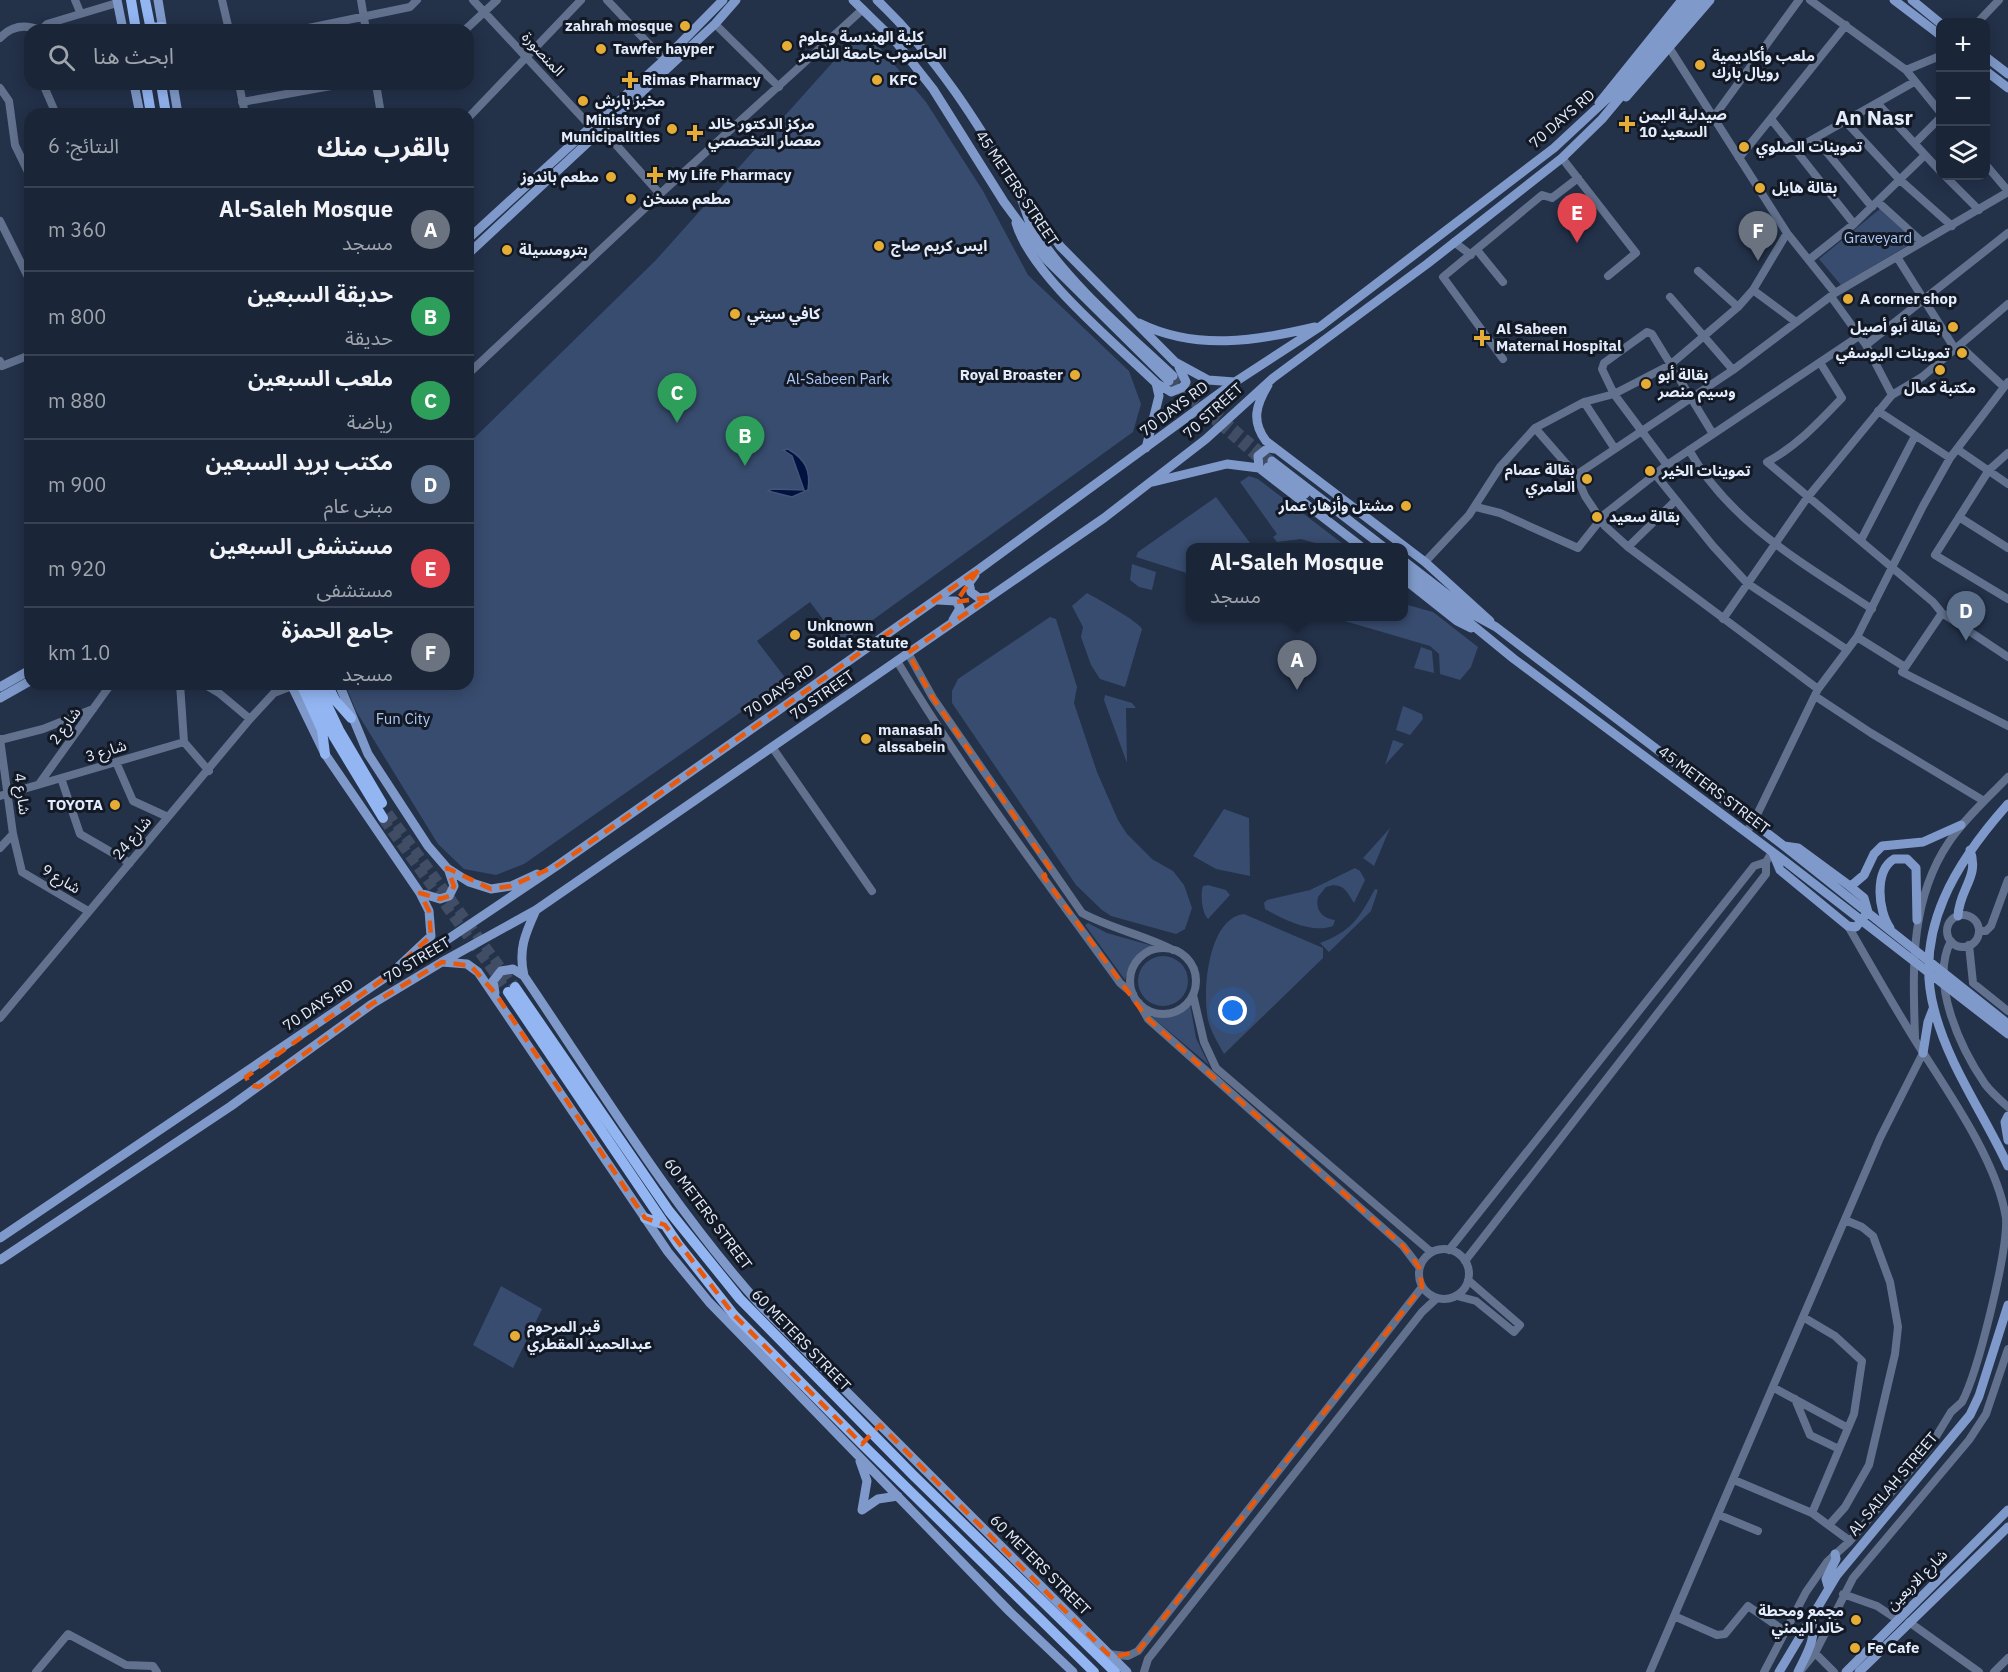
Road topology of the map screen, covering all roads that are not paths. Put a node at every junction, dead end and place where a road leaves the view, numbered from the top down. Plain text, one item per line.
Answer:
1 (75, 0) edge
2 (131, 0) edge
3 (145, 0) edge
4 (158, 0) edge
5 (222, 0) edge
6 (361, 0) edge
7 (417, 0) edge
8 (473, 0) edge
9 (497, 0) edge
10 (580, 0) edge
11 (607, 0) edge
12 (723, 0) edge
13 (736, 0) edge
14 (853, 0) edge
15 (877, 0) edge
16 (1682, 0) edge
17 (1692, 0) edge
18 (1701, 0) edge
19 (1710, 0) edge
20 (1799, 0) edge
21 (1810, 0) edge
22 (1912, 0) edge
23 (1999, 0) edge
24 (1896, 1) edge
25 (117, 2) edge
26 (863, 9) junction
27 (80, 12) junction
28 (484, 12) junction
29 (364, 18) junction
30 (1982, 18) edge
31 (1936, 19) edge
32 (47, 24) edge
33 (122, 24) edge
34 (135, 24) edge
35 (150, 24) edge
36 (162, 24) edge
37 (228, 24) edge
38 (332, 24) edge
39 (365, 24) edge
40 (471, 24) edge
41 (715, 24) junction
42 (1846, 26) junction
43 (24, 27) edge
44 (1936, 31) edge
45 (0, 38) edge
46 (1670, 49) junction
47 (528, 56) junction
48 (1936, 58) edge
49 (664, 60) junction
50 (1990, 60) edge
51 (1906, 70) junction
52 (2008, 74) edge
53 (1990, 76) edge
54 (947, 79) junction
55 (1914, 82) junction
56 (779, 87) junction
57 (0, 88) edge
58 (2008, 88) edge
59 (933, 89) junction
60 (46, 90) edge
61 (135, 90) edge
62 (147, 90) edge
63 (162, 90) edge
64 (173, 90) edge
65 (240, 90) edge
66 (309, 90) edge
67 (377, 90) edge
68 (1615, 96) junction
69 (242, 102) junction
70 (1878, 104) junction
71 (1936, 106) edge
72 (53, 108) edge
73 (139, 108) edge
74 (150, 108) edge
75 (165, 108) edge
76 (177, 108) edge
77 (244, 108) edge
78 (380, 108) edge
79 (474, 112) edge
80 (1593, 113) junction
81 (1713, 118) junction
82 (1771, 118) junction
83 (1602, 119) junction
84 (1846, 122) junction
85 (1936, 123) edge
86 (592, 128) junction
87 (602, 129) junction
88 (1815, 138) junction
89 (1915, 143) junction
90 (1794, 150) junction
91 (1925, 155) junction
92 (1562, 158) junction
93 (1739, 158) junction
94 (24, 164) edge
95 (1936, 166) edge
96 (1990, 170) edge
97 (1578, 178) junction
98 (1899, 179) junction
99 (1950, 180) edge
100 (2008, 191) edge
101 (660, 194) junction
102 (1021, 196) junction
103 (1875, 204) junction
104 (1979, 210) junction
105 (1014, 215) junction
106 (0, 221) edge
107 (1854, 224) junction
108 (1952, 226) junction
109 (1787, 233) junction
110 (2008, 233) edge
111 (474, 234) edge
112 (1454, 242) junction
113 (1922, 242) junction
114 (474, 248) edge
115 (1474, 252) junction
116 (1897, 257) junction
117 (1810, 259) junction
118 (24, 269) edge
119 (1698, 271) dead end
120 (1608, 276) dead end
121 (1503, 282) dead end
122 (1753, 290) junction
123 (1833, 295) junction
124 (1670, 297) dead end
125 (1925, 301) junction
126 (2008, 304) edge
127 (1738, 307) junction
128 (1132, 320) junction
129 (1796, 322) junction
130 (1321, 326) junction
131 (1704, 336) junction
132 (1858, 336) junction
133 (1866, 345) junction
134 (1958, 347) junction
135 (24, 358) edge
136 (1503, 359) dead end
137 (0, 361) edge
138 (1175, 362) junction
139 (1821, 364) junction
140 (1670, 365) junction
141 (474, 369) edge
142 (1733, 370) junction
143 (1273, 378) junction
144 (1156, 382) junction
145 (1235, 382) junction
146 (2006, 384) edge
147 (1614, 394) junction
148 (1892, 395) junction
149 (1691, 397) junction
150 (1584, 402) junction
151 (1878, 411) junction
152 (1535, 428) junction
153 (1643, 430) junction
154 (1713, 434) junction
155 (1915, 436) junction
156 (1146, 448) junction
157 (1275, 449) junction
158 (1615, 449) junction
159 (1958, 449) junction
160 (1689, 450) junction
161 (2008, 453) edge
162 (1950, 458) junction
163 (1266, 465) junction
164 (1667, 465) junction
165 (1989, 470) junction
166 (1655, 474) junction
167 (1576, 475) junction
168 (1150, 482) junction
169 (2008, 484) edge
170 (1807, 498) junction
171 (1676, 500) junction
172 (1476, 507) junction
173 (1959, 517) junction
174 (1601, 519) junction
175 (1861, 540) junction
176 (1356, 543) edge
177 (1370, 543) edge
178 (1378, 543) edge
179 (1400, 543) edge
180 (1775, 545) junction
181 (1628, 547) junction
182 (2008, 548) edge
183 (1408, 549) edge
184 (1425, 562) junction
185 (1408, 564) edge
186 (1892, 568) junction
187 (978, 570) junction
188 (1408, 572) edge
189 (1408, 582) edge
190 (1747, 583) junction
191 (990, 597) junction
192 (2008, 599) edge
193 (935, 601) junction
194 (1872, 609) junction
195 (1942, 613) junction
196 (1723, 619) junction
197 (950, 624) junction
198 (1496, 627) junction
199 (1481, 633) junction
200 (1857, 637) junction
201 (1846, 649) junction
202 (908, 653) junction
203 (2008, 657) edge
204 (897, 661) junction
205 (1905, 667) junction
206 (24, 673) edge
207 (24, 684) edge
208 (0, 687) edge
209 (107, 690) edge
210 (180, 690) edge
211 (214, 690) edge
212 (281, 690) edge
213 (299, 690) edge
214 (312, 690) edge
215 (320, 690) edge
216 (330, 690) edge
217 (341, 690) edge
218 (1817, 692) junction
219 (0, 698) edge
220 (95, 708) junction
221 (351, 718) junction
222 (250, 719) junction
223 (2008, 726) edge
224 (0, 740) edge
225 (184, 742) junction
226 (772, 747) junction
227 (325, 754) joint
228 (116, 762) junction
229 (209, 771) junction
230 (2008, 777) edge
231 (61, 778) junction
232 (39, 784) junction
233 (10, 793) junction
234 (0, 796) edge
235 (1984, 801) junction
236 (2008, 804) edge
237 (168, 817) junction
238 (1753, 823) junction
239 (1961, 825) junction
240 (1746, 832) junction
241 (13, 834) junction
242 (0, 848) edge
243 (1970, 850) junction
244 (1772, 852) junction
245 (1787, 854) junction
246 (1766, 862) junction
247 (129, 863) junction
248 (558, 865) junction
249 (447, 868) junction
250 (1052, 871) junction
251 (1043, 876) junction
252 (2008, 880) edge
253 (1847, 884) junction
254 (872, 891) dead end
255 (420, 894) junction
256 (2005, 902) edge
257 (536, 910) junction
258 (88, 911) junction
259 (1082, 913) junction
260 (1958, 916) junction
261 (1073, 918) junction
262 (1917, 920) junction
263 (1848, 926) junction
264 (1979, 931) junction
265 (1896, 937) junction
266 (1951, 941) junction
267 (1969, 945) junction
268 (1173, 950) junction
269 (442, 962) junction
270 (524, 976) junction
271 (386, 977) junction
272 (495, 993) junction
273 (1133, 994) junction
274 (1193, 995) junction
275 (1139, 1003) junction
276 (1934, 1009) junction
277 (2008, 1011) edge
278 (0, 1018) edge
279 (2008, 1024) edge
280 (2008, 1034) edge
281 (1915, 1040) junction
282 (1923, 1053) junction
283 (1216, 1068) junction
284 (248, 1072) junction
285 (1210, 1075) junction
286 (259, 1087) junction
287 (221, 1091) junction
288 (231, 1106) junction
289 (2008, 1107) edge
290 (2008, 1116) edge
291 (2008, 1140) edge
292 (2007, 1163) edge
293 (645, 1218) junction
294 (1845, 1220) junction
295 (665, 1225) junction
296 (0, 1238) edge
297 (1449, 1250) junction
298 (1431, 1252) junction
299 (0, 1260) edge
300 (1465, 1261) junction
301 (1419, 1266) junction
302 (1468, 1280) junction
303 (1422, 1287) junction
304 (1457, 1296) junction
305 (1437, 1298) junction
306 (2008, 1305) edge
307 (1803, 1317) junction
308 (2008, 1349) edge
309 (1774, 1388) junction
310 (1795, 1399) junction
311 (880, 1425) junction
312 (1848, 1428) junction
313 (872, 1434) junction
314 (859, 1449) junction
315 (1839, 1449) junction
316 (1734, 1480) junction
317 (898, 1496) junction
318 (2008, 1510) edge
319 (1812, 1513) junction
320 (1719, 1515) junction
321 (1239, 1524) junction
322 (1829, 1525) junction
323 (1252, 1529) junction
324 (2007, 1530) edge
325 (1758, 1532) dead end
326 (1850, 1541) junction
327 (1835, 1554) junction
328 (1828, 1586) junction
329 (1844, 1594) junction
330 (1674, 1617) junction
331 (1810, 1617) junction
332 (1898, 1620) junction
333 (1909, 1622) junction
334 (1786, 1632) junction
335 (1879, 1644) junction
336 (1777, 1648) junction
337 (1815, 1653) junction
338 (1108, 1654) junction
339 (2008, 1658) edge
340 (125, 1669) edge
341 (36, 1672) edge
342 (157, 1672) edge
343 (1073, 1672) edge
344 (1094, 1672) edge
345 (1115, 1672) edge
346 (1127, 1672) edge
347 (1144, 1672) edge
348 (1650, 1672) edge
349 (1758, 1672) edge
350 (1764, 1672) edge
351 (1779, 1672) edge
352 (1799, 1672) edge
353 (1834, 1672) edge
354 (1846, 1672) edge
355 (1858, 1672) edge
356 (1979, 1672) edge
357 (1994, 1672) edge

1 - 27 street
2 - 34 highway
3 - 35 highway
4 - 36 main road
5 - 37 street
6 - 29 street
7 - 29 street
8 - 28 street, المنصورة
9 - 28 street
10 - 47 street
11 - 49 street
12 - 49 main road
13 - 41 main road
14 - 26 main road, 45 METERS STREET
15 - 54 main road, 45 METERS STREET
16 - 80 main road
17 - 68 main road
18 - 68 main road
19 - 46 main road
20 - 81 street
21 - 42 street
22 - 31 main road
23 - 30 street
24 - 44 main road
25 - 27 street
25 - 33 main road
26 - 56 street
26 - 59 main road, 45 METERS STREET
27 - 32 street
28 - 40 street
28 - 47 street, المنصورة
29 - 38 street
29 - 39 street
41 - 56 street
41 - 87 main road
42 - 51 street
42 - 82 street
43 - 45 street
46 - 81 street
46 - 83 main road
47 - 79 street
47 - 86 street, المنصورة
48 - 51 street
49 - 86 main road
50 - 52 main road
51 - 55 street
53 - 58 main road
54 - 59 main road
54 - 102 main road, 45 METERS STREET
55 - 70 street
55 - 71 street
56 - 101 street
57 - 94 street
59 - 105 main road, 45 METERS STREET
60 - 72 street
61 - 73 main road
62 - 74 highway
63 - 75 highway
64 - 76 main road
65 - 69 street
66 - 69 street
67 - 78 street
68 - 80 main road, 70 DAYS RD
68 - 83 main road, 70 STREET
69 - 77 street
70 - 84 street
70 - 89 street
80 - 130 main road, 70 DAYS RD
81 - 93 street
82 - 90 street
82 - 93 street
83 - 92 main road, 70 STREET
84 - 88 street
84 - 98 street
85 - 89 street
86 - 111 main road
87 - 101 street
87 - 114 main road
88 - 90 street
88 - 103 street
89 - 91 street
90 - 107 street
91 - 95 street
91 - 98 street
92 - 97 street
92 - 112 main road, 70 STREET
93 - 109 street
96 - 100 street
97 - 115 street
97 - 120 street
98 - 103 street
98 - 108 street
99 - 104 street
100 - 104 street
101 - 141 street
102 - 105 main road, 45 METERS STREET
102 - 128 main road
103 - 107 street
103 - 113 street
104 - 108 street
105 - 144 main road
106 - 118 street
107 - 117 street
108 - 113 street
109 - 117 street
109 - 122 street
110 - 125 street
112 - 115 street
112 - 143 main road, 70 STREET
113 - 116 street
115 - 121 street
115 - 136 street
116 - 123 street
116 - 125 street
117 - 123 street
119 - 127 street
122 - 127 street
122 - 129 street
123 - 129 street
123 - 132 street
124 - 131 street
125 - 133 street
125 - 134 street
126 - 134 street
127 - 131 street
128 - 130 main road
128 - 138 main road
129 - 142 street
130 - 145 main road, 70 DAYS RD
131 - 140 street
131 - 142 street
132 - 133 street
132 - 139 street
133 - 148 street
134 - 146 street
134 - 148 street
135 - 137 street
138 - 144 main road
138 - 145 main road
139 - 154 street
139 - 170 street
140 - 147 street
140 - 147 street
140 - 149 street
142 - 149 street
143 - 157 main road
143 - 168 main road, 70 STREET
144 - 156 main road
145 - 156 main road, 70 DAYS RD
146 - 159 street
147 - 150 street
147 - 153 street
148 - 151 street
149 - 153 street
149 - 154 street
150 - 152 street
150 - 158 street
151 - 155 street
151 - 170 street
152 - 167 street
152 - 172 street
153 - 158 street
153 - 164 street
154 - 160 street
155 - 162 street
155 - 175 street
156 - 187 main road, 70 DAYS RD
157 - 163 main road
157 - 179 main road
158 - 167 street
159 - 162 street
159 - 165 street
160 - 164 street
160 - 180 street
161 - 165 street
162 - 186 street
163 - 168 main road
163 - 176 main road
163 - 177 main road
163 - 178 main road
164 - 166 street
165 - 169 street
165 - 173 street
166 - 171 street
166 - 174 street
167 - 174 street
168 - 191 main road, 70 STREET
170 - 175 street
170 - 180 street
171 - 181 street
171 - 190 street
172 - 174 street
172 - 184 street
173 - 182 street
173 - 192 street
174 - 181 street
175 - 186 street
180 - 190 street
180 - 194 street
181 - 196 street
183 - 184 main road
184 - 198 main road
185 - 198 main road, 45 METERS STREET
186 - 194 street
186 - 195 street
187 - 191 main road
187 - 193 main road, 70 DAYS RD
188 - 199 main road, 45 METERS STREET
189 - 199 main road
190 - 196 street
190 - 201 street
191 - 197 main road, 70 STREET
193 - 197 main road
193 - 248 main road, 70 DAYS RD
194 - 200 street
195 - 203 street
195 - 205 street
196 - 218 street
197 - 202 main road, 70 STREET
198 - 238 main road, 45 METERS STREET
199 - 240 main road, 45 METERS STREET
200 - 201 street
200 - 205 street
201 - 218 street
202 - 204 main road, 70 STREET
202 - 250 street
204 - 226 main road, 70 STREET
204 - 251 street
205 - 223 street
206 - 208 main road
207 - 219 main road
209 - 220 street, شارع 2
210 - 225 street
211 - 222 street
212 - 222 street, شارع 24
213 - 227 highway
214 - 215 highway
216 - 221 highway
217 - 221 main road
218 - 235 street
218 - 238 street
220 - 224 street
220 - 232 street, شارع 2
221 - 249 main road
222 - 229 street, شارع 24
224 - 233 street, شارع 4
225 - 228 street, شارع 3
225 - 229 street
226 - 254 street
226 - 257 main road, 70 STREET
227 - 255 main road
228 - 231 street, شارع 3
228 - 237 street
229 - 237 street, شارع 24
230 - 235 street
231 - 232 street, شارع 3
231 - 247 street
232 - 233 street, شارع 3
233 - 234 street, شارع 3
233 - 241 street, شارع 4
235 - 239 street
236 - 243 main road
237 - 247 street, شارع 24
238 - 240 street
238 - 245 main road, 45 METERS STREET
239 - 253 main road
239 - 262 street
240 - 244 main road, 45 METERS STREET
241 - 242 street, شارع 4
241 - 258 street, شارع 9
243 - 260 main road
243 - 276 main road
244 - 245 main road, 45 METERS STREET
244 - 246 street
244 - 263 main road
245 - 253 main road
245 - 265 main road, 45 METERS STREET
245 - 280 main road, 45 METERS STREET
246 - 297 street
246 - 300 street
247 - 258 street, شارع 24
248 - 249 main road
248 - 271 main road, 70 DAYS RD
249 - 255 main road
250 - 251 street
250 - 259 street
251 - 261 street
252 - 256 street
253 - 263 main road
255 - 271 main road
256 - 264 street
257 - 269 main road, 70 STREET
257 - 270 main road, 60 METERS STREET
258 - 278 street, شارع 24
259 - 261 street
259 - 268 street
260 - 264 street
260 - 266 street
261 - 273 street
262 - 265 main road
262 - 281 street
263 - 281 street
264 - 267 street
265 - 279 main road, 45 METERS STREET
266 - 267 street
266 - 289 street
267 - 277 street
268 - 273 street
268 - 274 street
269 - 272 main road
269 - 286 main road, 70 STREET
270 - 272 main road
270 - 311 main road, 60 METERS STREET
271 - 284 main road, 70 DAYS RD
272 - 293 main road
273 - 275 street
274 - 275 street
274 - 283 street
275 - 285 street
276 - 282 main road
276 - 292 main road
281 - 282 street
282 - 294 street
282 - 326 street
283 - 285 street
283 - 298 street
284 - 286 main road
284 - 287 main road, 70 DAYS RD
285 - 301 street
286 - 288 main road, 70 STREET
287 - 288 main road
287 - 296 main road, 70 DAYS RD
288 - 299 main road, 70 STREET
290 - 291 main road
293 - 295 highway
293 - 314 main road
294 - 307 street
294 - 322 street
295 - 313 highway, 60 METERS STREET
295 - 314 highway, 60 METERS STREET
297 - 298 street
297 - 300 street
298 - 301 street
300 - 302 street
301 - 303 street
302 - 304 street
302 - 304 street
303 - 305 street
303 - 321 street
304 - 305 street
305 - 323 street
306 - 328 main road, AL SAILAH STREET
307 - 309 street
307 - 312 street
308 - 329 street
309 - 310 street
309 - 316 street
310 - 312 street
310 - 315 street
311 - 313 highway
311 - 338 main road, 60 METERS STREET
312 - 315 street
313 - 314 highway
313 - 345 highway, 60 METERS STREET
314 - 317 main road
314 - 317 main road
314 - 344 highway, 60 METERS STREET
315 - 319 street
316 - 319 street
316 - 320 street
317 - 343 main road
318 - 332 main road, شارع الاربعين
319 - 322 street
320 - 325 street
320 - 330 street
321 - 323 street
321 - 338 street
322 - 326 street
323 - 347 street
324 - 333 main road, شارع الاربعين
326 - 327 street
327 - 328 main road
327 - 334 street
328 - 331 main road, AL SAILAH STREET
329 - 332 street
329 - 337 street
330 - 334 street
330 - 348 street
331 - 351 main road, AL SAILAH STREET
331 - 352 main road
332 - 335 main road, شارع الاربعين
333 - 335 main road, شارع الاربعين
333 - 356 street
334 - 336 street
335 - 354 main road, شارع الاربعين
335 - 355 main road, شارع الاربعين
336 - 349 street
336 - 350 street
337 - 352 street
337 - 353 street
338 - 346 main road, 60 METERS STREET
339 - 357 street
340 - 341 street
340 - 342 street

